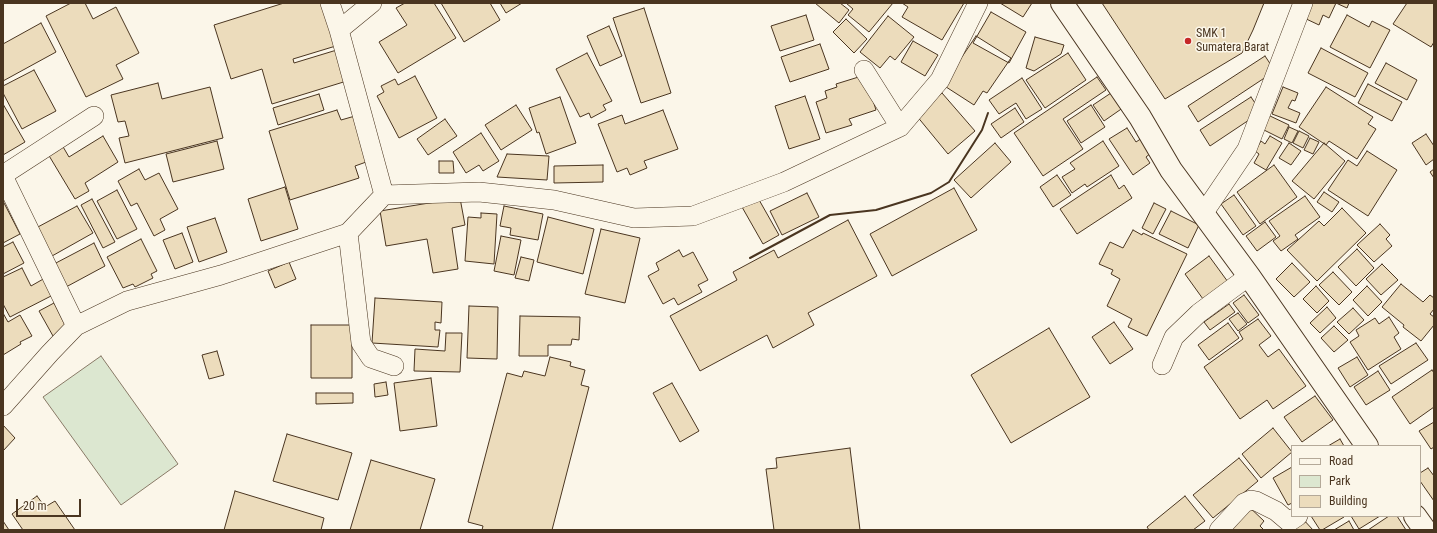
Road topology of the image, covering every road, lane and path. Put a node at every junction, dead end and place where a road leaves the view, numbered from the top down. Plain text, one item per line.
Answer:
1 (330, 3) edge
2 (372, 3) edge
3 (978, 3) edge
4 (1062, 3) edge
5 (1302, 3) edge
6 (339, 30) junction
7 (864, 70) dead end
8 (94, 116) dead end
9 (900, 127) junction
10 (3, 175) edge
11 (384, 195) junction
12 (1203, 214) junction
13 (348, 233) junction
14 (1248, 276) junction
15 (76, 326) junction
16 (1162, 365) dead end
17 (394, 366) dead end
18 (3, 406) edge
19 (1366, 445) edge
20 (1416, 517) edge
21 (1290, 523) edge
22 (1219, 530) edge
23 (1425, 530) edge

1 - 6 street
2 - 6 street
3 - 9 street
4 - 12 street
5 - 12 street
6 - 11 street
7 - 9 street
8 - 10 street
9 - 11 street
10 - 15 street
11 - 13 street
12 - 14 street
13 - 15 street
13 - 17 street
14 - 16 street
14 - 19 street
15 - 18 street
20 - 23 street
21 - 22 street

